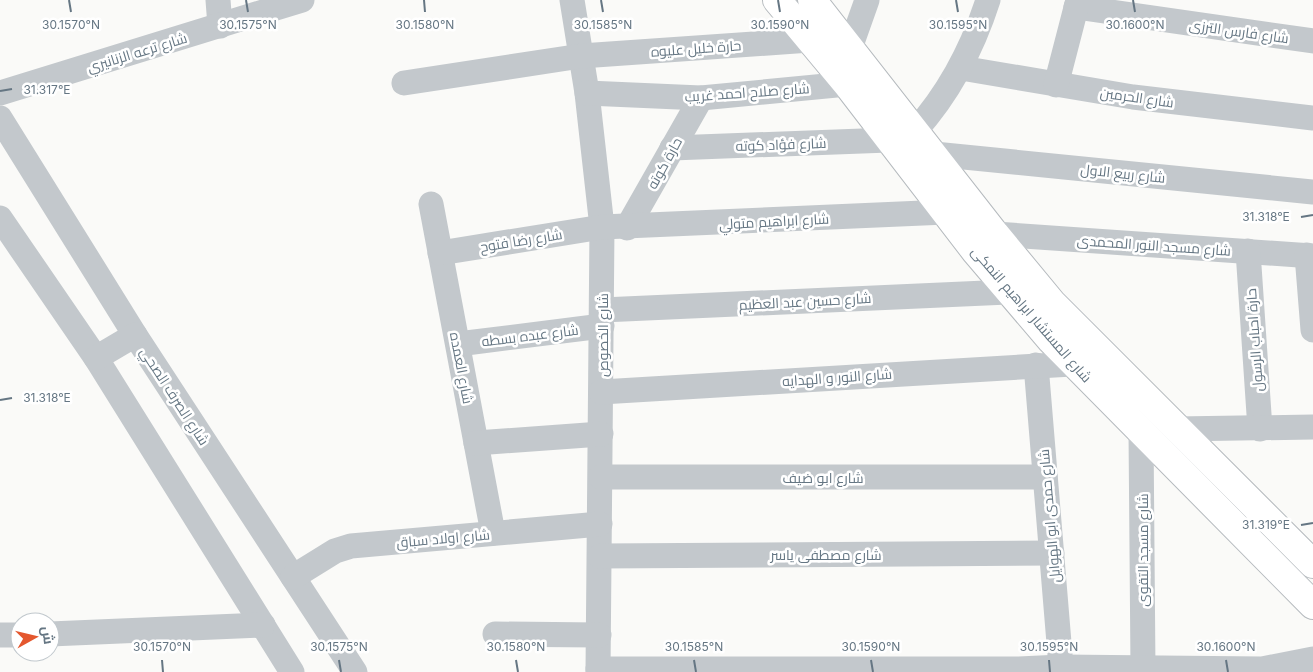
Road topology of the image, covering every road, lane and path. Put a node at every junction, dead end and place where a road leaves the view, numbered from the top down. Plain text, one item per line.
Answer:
1 (218, 0) edge
2 (302, 0) edge
3 (572, 0) edge
4 (777, 0) edge
5 (812, 0) edge
6 (868, 0) edge
7 (988, 0) edge
8 (1077, 4) edge
9 (220, 26) junction
10 (810, 40) junction
11 (1313, 41) edge
12 (850, 48) junction
13 (581, 56) junction
14 (961, 68) junction
15 (404, 83) dead end
16 (847, 84) junction
17 (1056, 85) junction
18 (587, 93) junction
19 (0, 94) edge
20 (701, 98) junction
21 (0, 118) edge
22 (1313, 118) edge
23 (915, 131) junction
24 (889, 140) junction
25 (672, 148) junction
26 (934, 154) junction
27 (1313, 192) edge
28 (431, 204) dead end
29 (946, 212) junction
30 (0, 218) edge
31 (602, 228) junction
32 (628, 228) junction
33 (995, 234) junction
34 (1248, 251) junction
35 (440, 252) junction
36 (1310, 256) edge
37 (1008, 292) junction
38 (602, 318) junction
39 (1313, 330) edge
40 (135, 335) junction
41 (458, 344) junction
42 (96, 358) junction
43 (1072, 364) junction
44 (1036, 365) junction
45 (601, 392) junction
46 (1313, 428) edge
47 (1176, 429) junction
48 (1260, 429) junction
49 (1141, 432) junction
50 (601, 434) junction
51 (476, 443) junction
52 (601, 477) junction
53 (1045, 477) junction
54 (600, 524) junction
55 (493, 534) junction
56 (1052, 553) junction
57 (600, 556) junction
58 (1313, 564) edge
59 (293, 577) junction
60 (1313, 605) edge
61 (262, 625) junction
62 (60, 634) edge
63 (495, 634) dead end
64 (599, 635) junction
65 (1313, 659) edge
66 (1061, 667) junction
67 (1142, 669) junction
68 (1262, 670) edge
69 (598, 671) edge
70 (713, 671) edge
71 (821, 671) edge
72 (917, 671) edge
73 (1019, 671) edge
74 (1116, 671) edge
75 (292, 672) edge
76 (355, 672) edge

1 - 9 street
2 - 9 street, شارع ترعه الزنانيري
3 - 13 street, شارع الخصوص
4 - 10 main road, شارع المستشار ابراهيم النمكى
5 - 12 main road, شارع المستشار ابراهيم النمكى
6 - 12 street
7 - 14 street
8 - 11 street, شارع فارس الترزى
8 - 17 street
9 - 19 street, شارع ترعه الزنانيري
10 - 13 street, حارة خليل عليوه
10 - 16 main road, شارع المستشار ابراهيم النمكى
12 - 23 main road, شارع المستشار ابراهيم النمكى
13 - 15 street, حارة خليل عليوه
13 - 18 street, شارع الخصوص
14 - 17 street, شارع الحرمين
14 - 23 street
16 - 20 street, شارع صلاح احمد غريب
16 - 24 main road, شارع المستشار ابراهيم النمكى
17 - 22 street, شارع الحرمين
18 - 20 street, شارع صلاح احمد غريب
18 - 31 street, شارع الخصوص
20 - 25 street, حارة كوته
21 - 40 street, شارع الصرف الصحي
23 - 26 main road, شارع المستشار ابراهيم النمكى
24 - 25 street, شارع فؤاد كوته
24 - 29 main road, شارع المستشار ابراهيم النمكى
25 - 32 street, حارة كوته
26 - 27 street, شارع ربيع الاول
26 - 33 main road, شارع المستشار ابراهيم النمكى
28 - 35 street, شارع العمده
29 - 32 street, شارع ابراهيم متولي
29 - 37 main road, شارع المستشار ابراهيم النمكى
30 - 42 street
31 - 32 street, شارع ابراهيم متولي
31 - 35 street, شارع رضا فتوح
31 - 38 street, شارع الخصوص
33 - 34 street, شارع مسجد النور المحمدى
33 - 47 main road, شارع المستشار ابراهيم النمكى
34 - 36 street, شارع مسجد النور المحمدى
34 - 48 street, حارة احباب الرسول
35 - 41 street, شارع العمده
36 - 39 street
37 - 38 street, شارع حسين عبد العظيم
37 - 43 main road, شارع المستشار ابراهيم النمكى
38 - 41 street, شارع عبده بسطه
38 - 45 street, شارع الخصوص
40 - 42 street
40 - 59 street, شارع الصرف الصحي
41 - 51 street, شارع العمده
42 - 61 street
43 - 44 street, شارع النور و الهدايه
43 - 49 main road, شارع المستشار ابراهيم النمكى
44 - 45 street, شارع النور و الهدايه
44 - 53 street, شارع حمدى ابو الهوايل
45 - 50 street, شارع الخصوص
46 - 48 street
47 - 48 street
47 - 58 main road, شارع المستشار ابراهيم النمكى
49 - 60 main road, شارع المستشار ابراهيم النمكى
49 - 67 street, شارع مسجد التقوى
50 - 51 street
50 - 52 street, شارع الخصوص
51 - 55 street, شارع العمده
52 - 53 street, شارع ابو ضيف
52 - 54 street, شارع الخصوص
53 - 56 street, شارع حمدى ابو الهوايل
54 - 55 street, شارع اولاد سباق
54 - 57 street, شارع الخصوص
55 - 59 street, شارع اولاد سباق
56 - 57 street, شارع مصطفى ياسر
56 - 66 street, شارع حمدى ابو الهوايل
57 - 64 street, شارع الخصوص
59 - 76 street, شارع الصرف الصحي
61 - 62 street
61 - 75 street
63 - 64 street
64 - 69 street, شارع الخصوص
65 - 68 street
66 - 73 street
66 - 74 street
67 - 68 street
67 - 74 street
69 - 70 street
70 - 71 street
71 - 72 street
72 - 73 street

